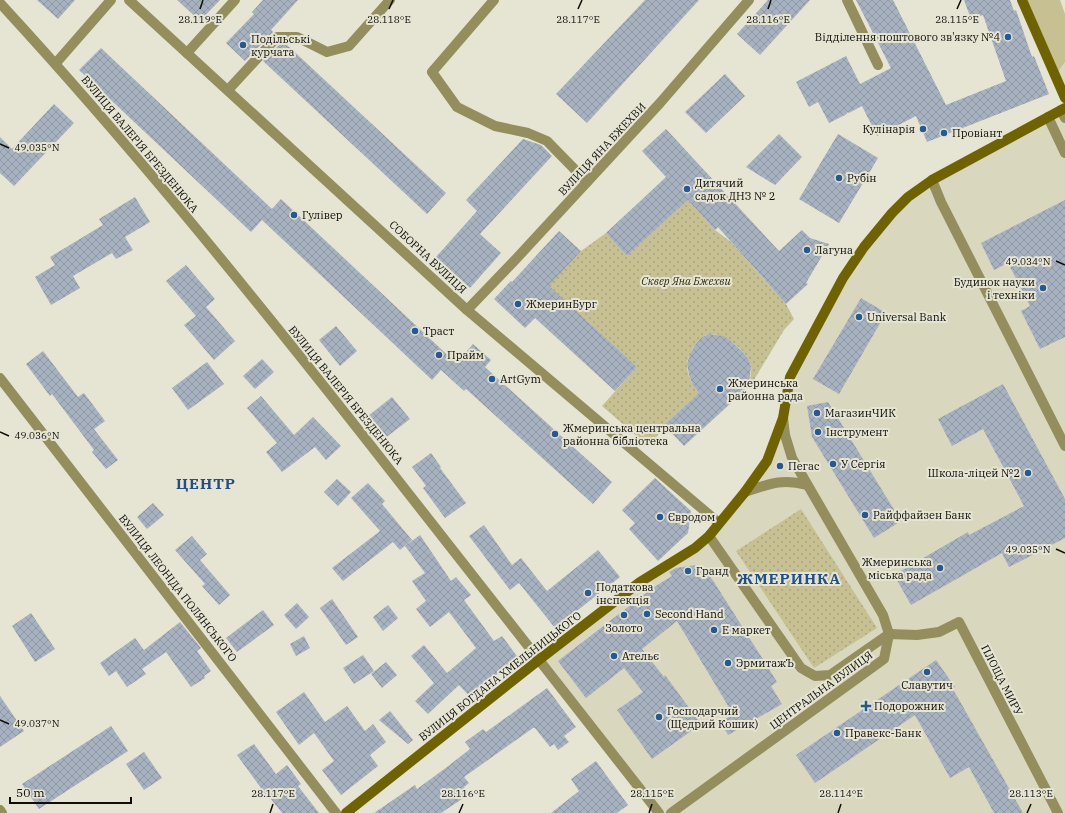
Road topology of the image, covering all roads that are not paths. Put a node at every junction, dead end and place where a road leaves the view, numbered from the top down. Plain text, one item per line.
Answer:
1 (111, 0) edge
2 (129, 0) edge
3 (235, 0) edge
4 (390, 0) edge
5 (494, 0) edge
6 (749, 0) edge
7 (847, 0) edge
8 (1022, 0) edge
9 (0, 3) edge
10 (188, 52) junction
11 (56, 63) junction
12 (878, 65) dead end
13 (228, 90) junction
14 (1065, 98) edge
15 (1064, 112) edge
16 (1048, 117) junction
17 (1065, 153) edge
18 (932, 180) junction
19 (588, 182) junction
20 (467, 310) junction
21 (0, 378) edge
22 (783, 418) junction
23 (1065, 446) edge
24 (807, 485) junction
25 (745, 492) junction
26 (719, 523) junction
27 (709, 536) junction
28 (889, 634) junction
29 (540, 658) junction
30 (0, 810) edge
31 (2, 813) edge
32 (336, 813) edge
33 (346, 813) edge
34 (659, 813) edge
35 (671, 813) edge
36 (1058, 813) edge

1 - 11 street
2 - 10 street, СОБОРНА ВУЛИЦЯ
3 - 10 street
4 - 13 street
5 - 19 street
6 - 19 street, ВУЛИЦЯ ЯНА БЖЕХВИ
7 - 12 street
8 - 14 street
9 - 11 street, ВУЛИЦЯ ВАЛЕРІЯ БРЕЗДЕНЮКА
10 - 13 street, СОБОРНА ВУЛИЦЯ
11 - 29 street, ВУЛИЦЯ ВАЛЕРІЯ БРЕЗДЕНЮКА
13 - 20 street, СОБОРНА ВУЛИЦЯ
15 - 16 street, ВУЛИЦЯ БОГДАНА ХМЕЛЬНИЦЬКОГО
16 - 17 street
16 - 18 street, ВУЛИЦЯ БОГДАНА ХМЕЛЬНИЦЬКОГО
18 - 22 street, ВУЛИЦЯ БОГДАНА ХМЕЛЬНИЦЬКОГО
18 - 23 street
19 - 20 street, ВУЛИЦЯ ЯНА БЖЕХВИ
20 - 26 street, СОБОРНА ВУЛИЦЯ
21 - 32 street, ВУЛИЦЯ ЛЕОНІДА ПОЛЯНСЬКОГО
22 - 24 street, ЦЕНТРАЛЬНА ВУЛИЦЯ
22 - 25 street, ВУЛИЦЯ БОГДАНА ХМЕЛЬНИЦЬКОГО
24 - 25 street
24 - 28 street, ЦЕНТРАЛЬНА ВУЛИЦЯ
25 - 26 street, ВУЛИЦЯ БОГДАНА ХМЕЛЬНИЦЬКОГО
26 - 27 street, ВУЛИЦЯ БОГДАНА ХМЕЛЬНИЦЬКОГО
27 - 28 street
27 - 29 street, ВУЛИЦЯ БОГДАНА ХМЕЛЬНИЦЬКОГО
28 - 35 street, ЦЕНТРАЛЬНА ВУЛИЦЯ
28 - 36 street, ПЛОЩА МИРУ
29 - 33 street, ВУЛИЦЯ БОГДАНА ХМЕЛЬНИЦЬКОГО
29 - 34 street, ВУЛИЦЯ ВАЛЕРІЯ БРЕЗДЕНЮКА
30 - 31 street

